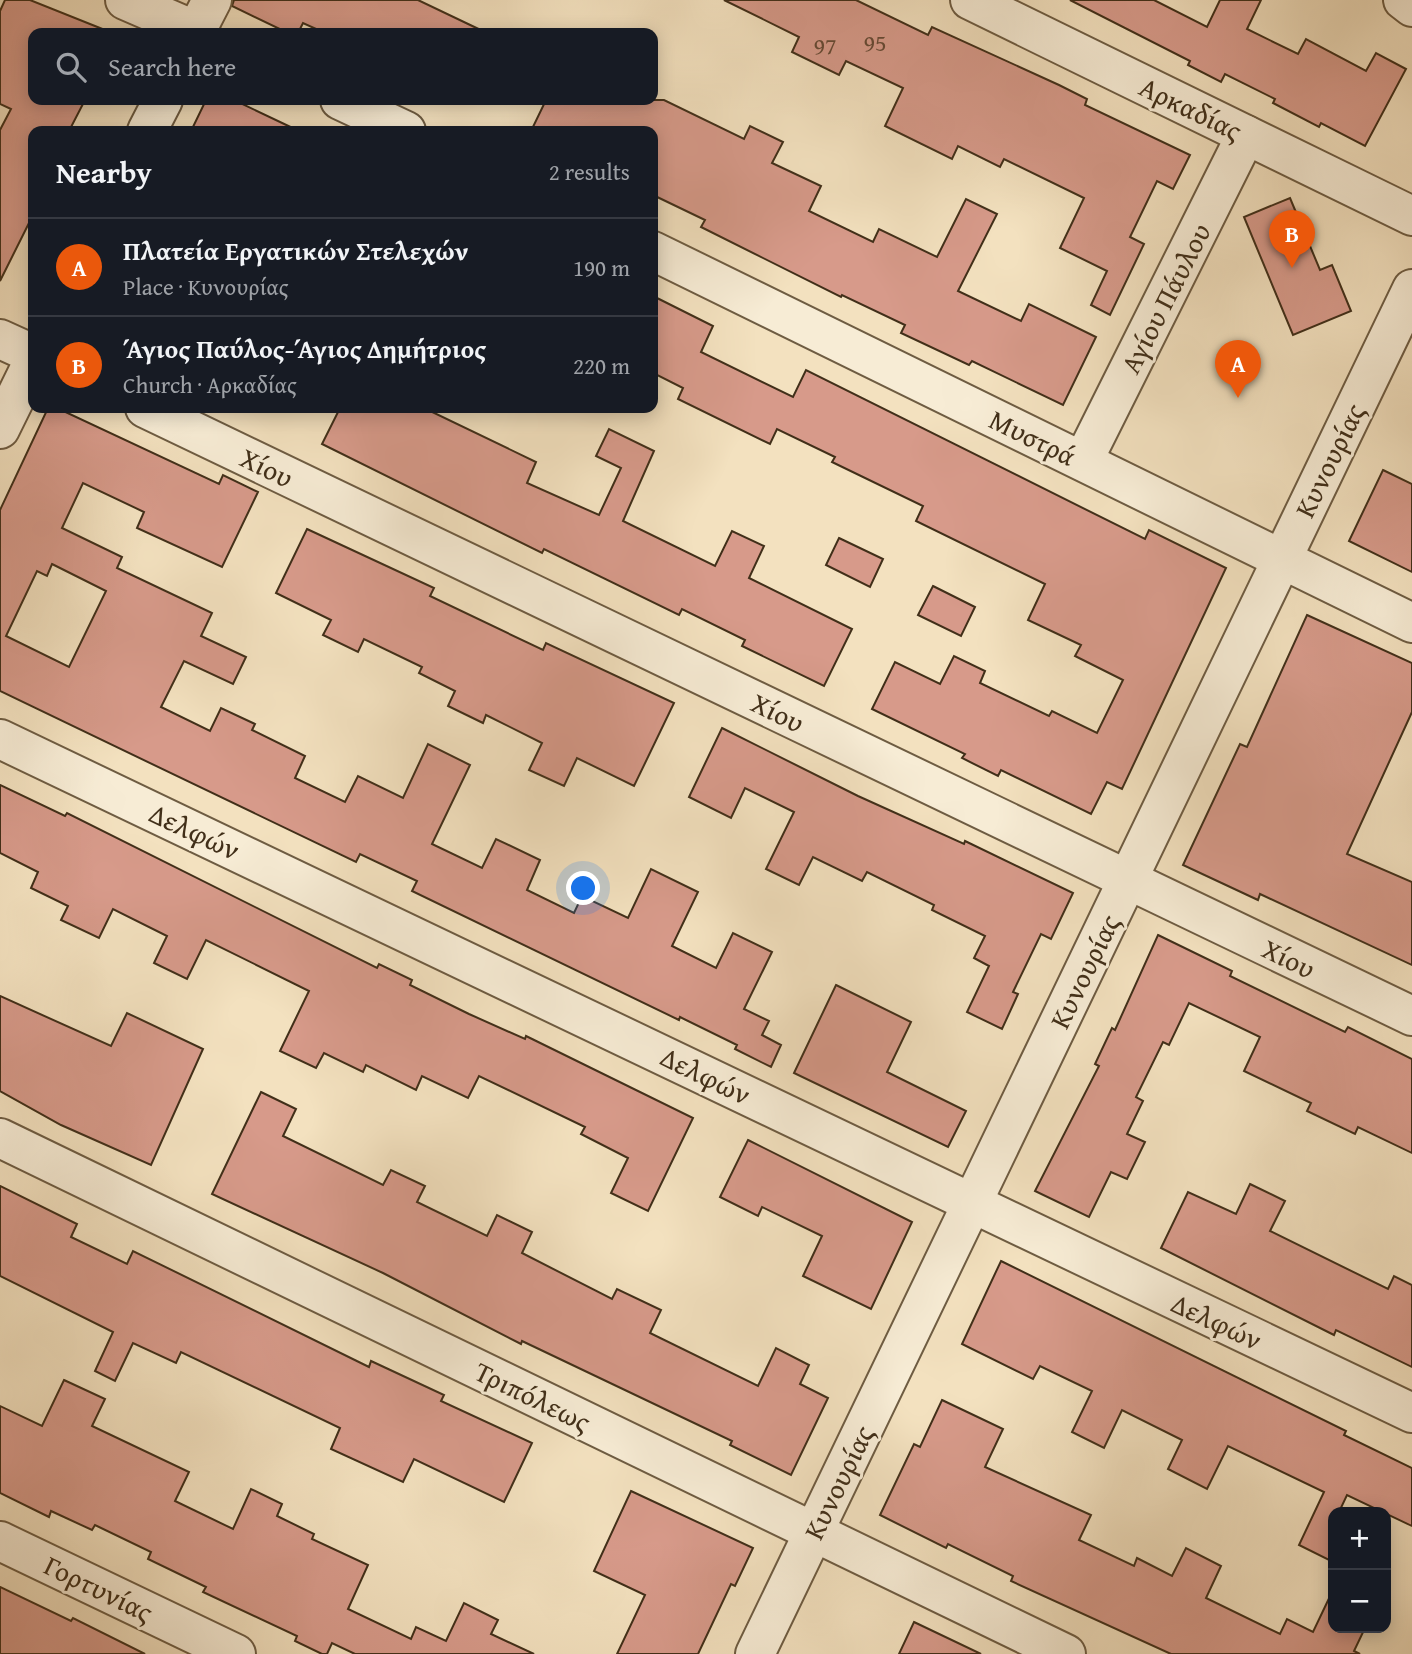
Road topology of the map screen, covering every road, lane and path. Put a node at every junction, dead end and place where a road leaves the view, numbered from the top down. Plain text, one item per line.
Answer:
1 (125, 0) edge
2 (970, 0) edge
3 (1403, 0) edge
4 (1412, 7) edge
5 (201, 24) edge
6 (160, 105) edge
7 (351, 105) edge
8 (150, 126) edge
9 (395, 126) edge
10 (1246, 135) junction
11 (1412, 216) edge
12 (658, 253) edge
13 (1412, 289) edge
14 (0, 339) edge
15 (28, 352) edge
16 (28, 372) edge
17 (155, 413) edge
18 (0, 429) edge
19 (1083, 461) junction
20 (1281, 560) junction
21 (1412, 623) edge
22 (0, 738) edge
23 (1127, 880) junction
24 (1412, 1016) edge
25 (0, 1138) edge
26 (971, 1204) junction
27 (1412, 1413) edge
28 (813, 1532) junction
29 (0, 1541) edge
30 (236, 1654) edge
31 (755, 1654) edge
32 (1066, 1654) edge

1 - 5 street
2 - 10 street, Αρκαδίας
3 - 4 street
6 - 8 street
7 - 9 street
10 - 11 street, Αρκαδίας
10 - 19 street, Αγίου Πάυλου
12 - 19 street, Μυστρά
13 - 20 street, Κυνουρίας
14 - 15 street
16 - 18 street
17 - 23 street, Χίου
19 - 20 street, Μυστρά
20 - 21 street, Μυστρά
20 - 23 street, Κυνουρίας
22 - 26 street, Δελφών
23 - 24 street, Χίου
23 - 26 street, Κυνουρίας
25 - 28 street, Τριπόλεως
26 - 27 street, Δελφών
26 - 28 street, Κυνουρίας
28 - 31 street, Κυνουρίας
28 - 32 street, Τριπόλεως
29 - 30 street, Γορτυνίας

